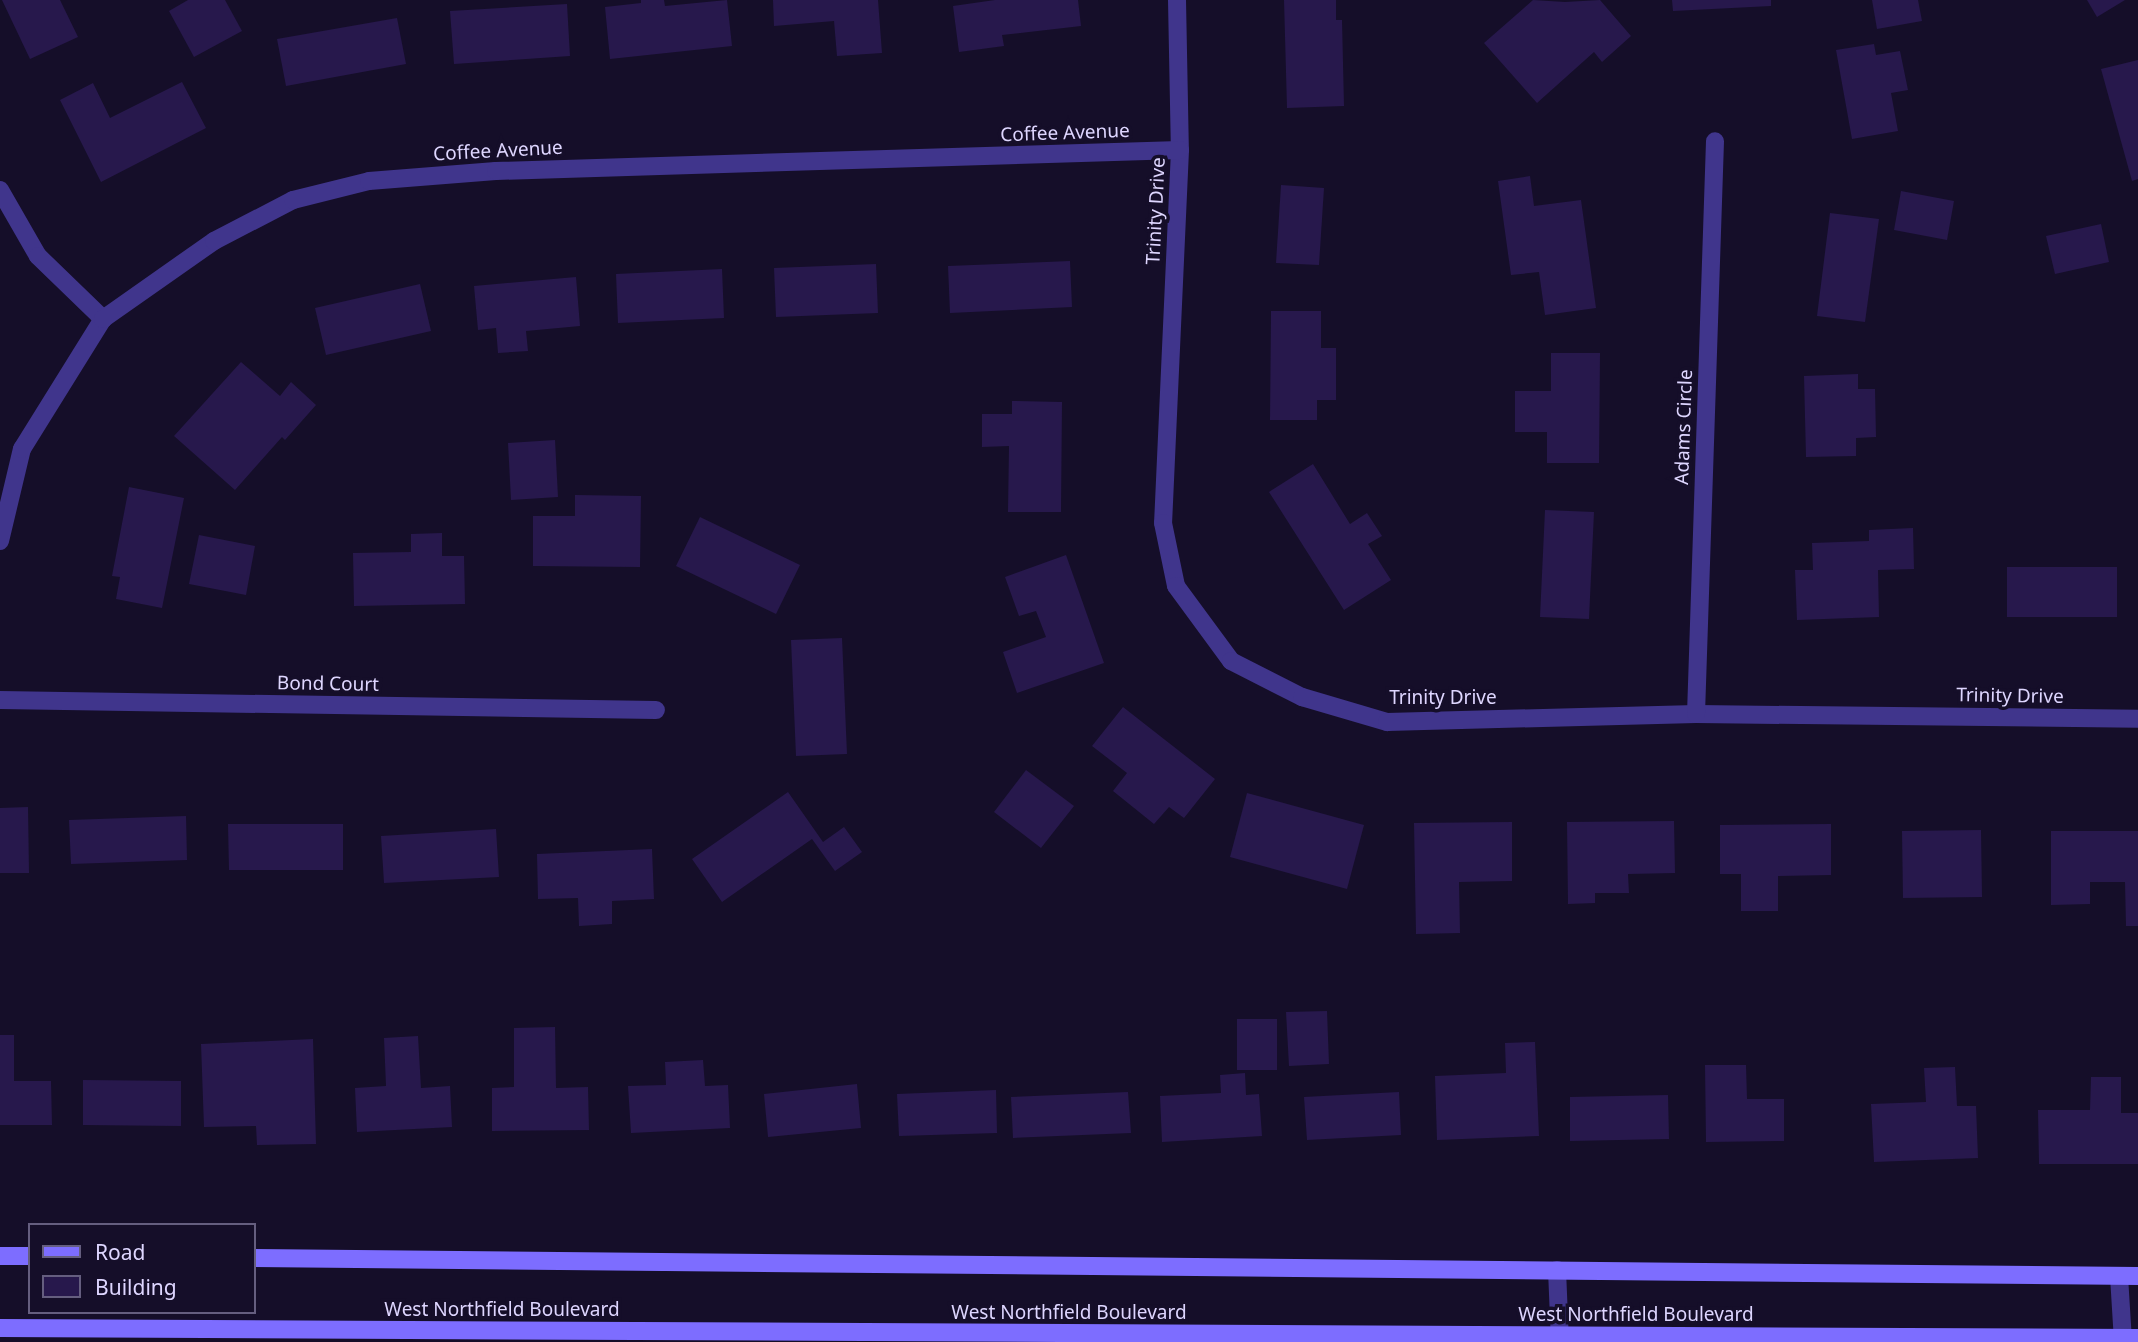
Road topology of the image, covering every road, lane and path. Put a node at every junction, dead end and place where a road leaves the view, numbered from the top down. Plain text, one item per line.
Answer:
1 (1177, 0) edge
2 (1714, 141) dead end
3 (1180, 150) junction
4 (0, 190) edge
5 (103, 318) junction
6 (0, 541) edge
7 (0, 700) edge
8 (656, 710) dead end
9 (1696, 714) junction
10 (2138, 719) edge
11 (0, 1256) edge
12 (28, 1256) edge
13 (256, 1258) edge
14 (1558, 1270) junction
15 (2119, 1276) junction
16 (2138, 1276) edge
17 (0, 1328) edge
18 (1560, 1339) edge
19 (2128, 1340) edge

1 - 3 street, Trinity Drive
2 - 9 street, Adams Circle
3 - 5 street, Coffee Avenue
3 - 9 street, Trinity Drive
4 - 5 street
5 - 6 street, Coffee Avenue
7 - 8 street, Bond Court
9 - 10 street, Trinity Drive
11 - 12 main road
13 - 14 main road
14 - 15 main road
14 - 18 street
15 - 16 main road
15 - 19 street
17 - 18 main road, West Northfield Boulevard
18 - 19 main road, West Northfield Boulevard

